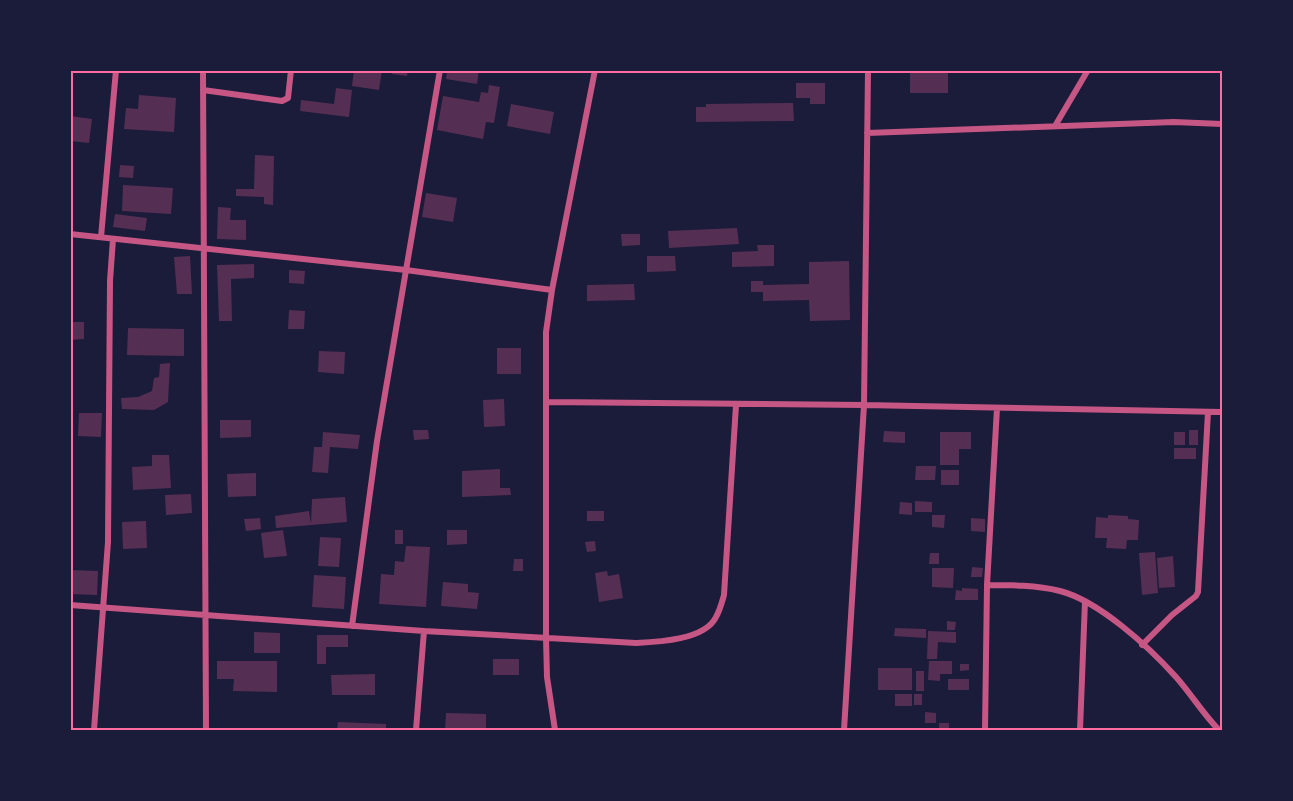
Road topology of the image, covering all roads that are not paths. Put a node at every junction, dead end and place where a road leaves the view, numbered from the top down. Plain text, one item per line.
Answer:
1 (116, 70) edge
2 (203, 70) edge
3 (291, 70) edge
4 (440, 70) edge
5 (595, 70) edge
6 (868, 70) edge
7 (1088, 70) edge
8 (203, 90) junction
9 (1222, 124) edge
10 (1055, 126) junction
11 (867, 134) junction
12 (70, 234) edge
13 (101, 237) junction
14 (113, 239) junction
15 (203, 248) junction
16 (406, 270) junction
17 (552, 290) junction
18 (547, 402) junction
19 (735, 405) junction
20 (864, 405) junction
21 (997, 408) junction
22 (1208, 412) junction
23 (1222, 412) edge
24 (987, 585) junction
25 (1085, 601) junction
26 (70, 605) edge
27 (103, 608) junction
28 (206, 616) junction
29 (352, 626) junction
30 (423, 631) junction
31 (546, 638) junction
32 (1142, 645) junction
33 (94, 730) edge
34 (206, 730) edge
35 (416, 730) edge
36 (555, 730) edge
37 (844, 730) edge
38 (985, 730) edge
39 (1080, 730) edge
40 (1220, 730) edge

1 - 13 street
2 - 8 street
3 - 8 street
4 - 16 street
5 - 17 street
6 - 11 street
7 - 10 street
8 - 15 street
9 - 10 street
10 - 11 street
11 - 20 street
12 - 13 street
13 - 14 street
14 - 15 street
14 - 27 street
15 - 16 street
15 - 28 street
16 - 17 street
16 - 29 street
17 - 18 street
18 - 19 street
18 - 31 street
19 - 20 street
19 - 31 street
20 - 21 street
20 - 37 street
21 - 22 street
21 - 24 street
22 - 23 street
22 - 32 street
24 - 25 street
24 - 38 street
25 - 32 street
25 - 39 street
26 - 27 street
27 - 28 street
27 - 33 street
28 - 29 street
28 - 34 street
29 - 30 street
30 - 31 street
30 - 35 street
31 - 36 street
32 - 40 street

